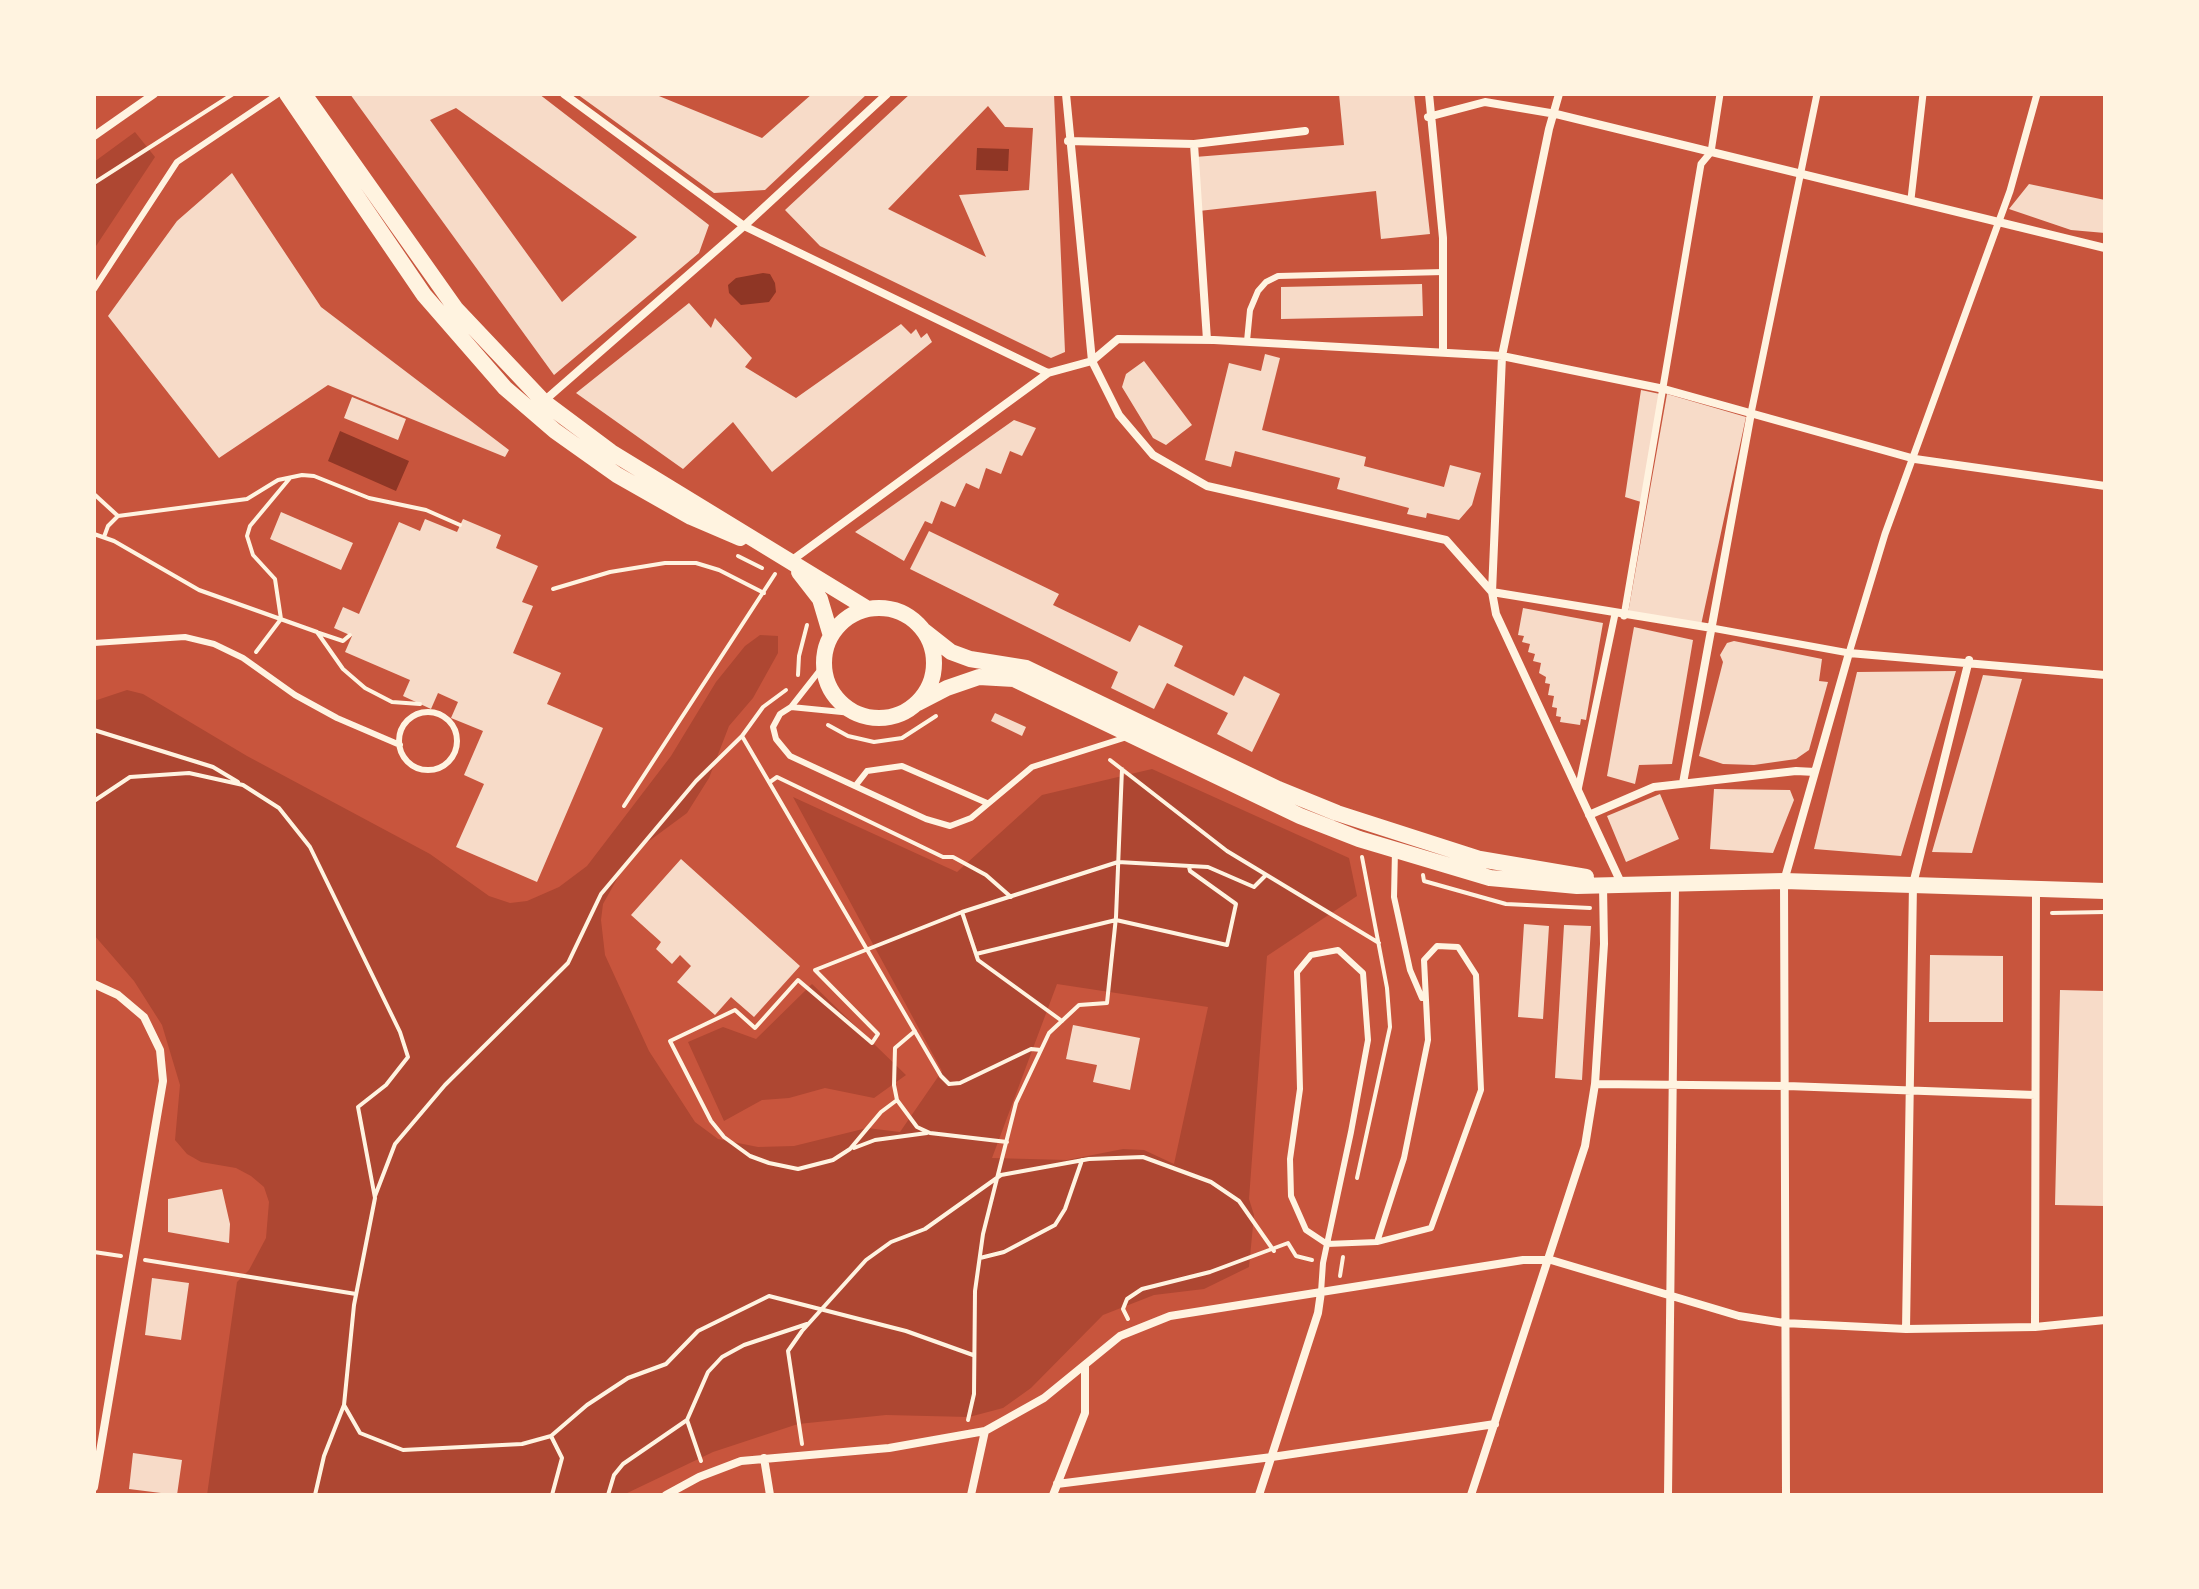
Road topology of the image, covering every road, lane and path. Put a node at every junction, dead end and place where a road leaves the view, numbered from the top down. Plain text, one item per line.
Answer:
1 (154, 94) edge
2 (233, 94) edge
3 (278, 94) edge
4 (287, 94) edge
5 (304, 94) edge
6 (564, 94) edge
7 (887, 94) edge
8 (1066, 94) edge
9 (1429, 94) edge
10 (1559, 94) edge
11 (1720, 94) edge
12 (1817, 94) edge
13 (1923, 94) edge
14 (2037, 94) edge
15 (1556, 114) junction
16 (1430, 117) junction
17 (1305, 131) dead end
18 (94, 136) edge
19 (1068, 141) junction
20 (1194, 144) junction
21 (1711, 152) junction
22 (1802, 174) junction
23 (94, 183) edge
24 (1911, 199) junction
25 (1999, 222) junction
26 (744, 226) junction
27 (2105, 248) edge
28 (1444, 272) junction
29 (94, 289) edge
30 (1207, 340) junction
31 (1247, 341) junction
32 (1443, 351) junction
33 (1502, 356) junction
34 (1092, 361) junction
35 (1048, 373) junction
36 (1664, 389) junction
37 (544, 402) junction
38 (1751, 413) junction
39 (1915, 459) junction
40 (291, 476) junction
41 (2105, 486) edge
42 (94, 494) edge
43 (118, 516) junction
44 (460, 525) dead end
45 (94, 534) edge
46 (104, 537) junction
47 (760, 546) junction
48 (791, 561) junction
49 (775, 574) dead end
50 (553, 589) dead end
51 (1492, 592) junction
52 (764, 593) junction
53 (868, 609) junction
54 (1620, 615) junction
55 (281, 619) junction
56 (1712, 628) junction
57 (923, 630) junction
58 (317, 632) junction
59 (350, 635) dead end
60 (831, 636) junction
61 (94, 643) edge
62 (1849, 653) junction
63 (1969, 660) junction
64 (250, 662) junction
65 (824, 665) junction
66 (2105, 675) edge
67 (918, 703) junction
68 (420, 704) dead end
69 (791, 707) junction
70 (944, 707) dead end
71 (852, 713) junction
72 (816, 719) dead end
73 (94, 730) edge
74 (1135, 735) junction
75 (400, 745) junction
76 (1110, 760) dead end
77 (1122, 769) junction
78 (1815, 772) junction
79 (770, 782) junction
80 (1683, 783) junction
81 (243, 785) junction
82 (856, 785) junction
83 (1578, 790) junction
84 (94, 801) edge
85 (987, 803) junction
86 (624, 806) dead end
87 (1589, 815) junction
88 (1360, 850) dead end
89 (1395, 850) junction
90 (1118, 862) junction
91 (1189, 867) junction
92 (1266, 875) junction
93 (1784, 881) junction
94 (1913, 884) junction
95 (1603, 886) junction
96 (1622, 886) junction
97 (1675, 886) junction
98 (2036, 889) junction
99 (2105, 891) edge
100 (1011, 897) junction
101 (962, 912) junction
102 (2105, 912) edge
103 (1374, 919) dead end
104 (1116, 920) junction
105 (2036, 922) junction
106 (1379, 943) dead end
107 (869, 949) junction
108 (976, 954) junction
109 (94, 984) edge
110 (1424, 1002) junction
111 (1062, 1021) junction
112 (915, 1031) junction
113 (1041, 1050) junction
114 (1595, 1084) junction
115 (1672, 1085) junction
116 (1787, 1086) junction
117 (1913, 1091) junction
118 (2035, 1095) junction
119 (897, 1100) junction
120 (930, 1133) junction
121 (1007, 1142) junction
122 (850, 1149) junction
123 (1082, 1160) junction
124 (1001, 1175) junction
125 (375, 1198) junction
126 (1377, 1242) junction
127 (1327, 1244) junction
128 (1274, 1251) junction
129 (94, 1252) edge
130 (1296, 1256) dead end
131 (136, 1258) junction
132 (980, 1258) junction
133 (1551, 1260) junction
134 (1321, 1292) junction
135 (356, 1294) junction
136 (1671, 1296) junction
137 (820, 1308) junction
138 (2105, 1320) edge
139 (1784, 1323) junction
140 (807, 1324) junction
141 (2035, 1327) junction
142 (1134, 1329) junction
143 (1906, 1329) junction
144 (973, 1355) junction
145 (1085, 1365) junction
146 (344, 1405) junction
147 (687, 1420) junction
148 (1495, 1424) junction
149 (985, 1431) junction
150 (965, 1434) junction
151 (551, 1436) junction
152 (803, 1454) junction
153 (1272, 1457) junction
154 (764, 1458) junction
155 (706, 1474) junction
156 (1057, 1484) junction
157 (94, 1487) edge
158 (315, 1495) edge
159 (552, 1495) edge
160 (608, 1495) edge
161 (666, 1495) edge
162 (770, 1495) edge
163 (971, 1495) edge
164 (1053, 1495) edge
165 (1259, 1495) edge
166 (1471, 1495) edge
167 (1668, 1495) edge
168 (1786, 1495) edge

1 - 18 street
2 - 23 path
3 - 29 lane
4 - 47 main road
5 - 37 main road
6 - 26 street
7 - 26 street
8 - 19 street
9 - 16 street
10 - 15 street
11 - 21 street
12 - 22 street
13 - 24 street
14 - 25 street
15 - 16 street
15 - 21 street
15 - 33 street
16 - 28 street
17 - 20 street
19 - 20 street
19 - 34 street
20 - 30 street
21 - 22 street
21 - 36 street
22 - 24 street
22 - 38 street
24 - 25 street
25 - 27 street
25 - 39 street
26 - 35 street
26 - 37 street
28 - 31 lane
28 - 32 street
30 - 31 street
30 - 34 street
31 - 32 street
32 - 33 street
33 - 36 street
33 - 51 street
34 - 35 street
34 - 51 street
35 - 48 street
36 - 38 street
36 - 54 street
37 - 47 main road
38 - 39 street
38 - 56 street
39 - 41 street
39 - 62 street
40 - 43 path
40 - 44 path
40 - 55 path
42 - 43 path
43 - 46 path
45 - 46 path
46 - 55 path
47 - 48 main road
48 - 53 main road
48 - 60 main road
49 - 52 path
50 - 52 path
51 - 54 street
51 - 83 street
52 - 86 path
53 - 57 main road
53 - 60 main road
54 - 56 street
54 - 83 street
55 - 58 path
55 - 64 path
56 - 62 street
56 - 80 street
57 - 67 main road
57 - 96 main road
58 - 59 path
58 - 68 path
60 - 65 main road
61 - 64 lane
62 - 63 street
62 - 78 street
63 - 66 street
63 - 94 street
64 - 75 lane
65 - 69 lane
65 - 71 main road
67 - 71 main road
67 - 74 main road
69 - 71 lane
69 - 82 lane
70 - 72 path
73 - 81 path
74 - 85 lane
74 - 89 main road
75 - 75 lane
76 - 77 path
77 - 90 path
77 - 92 path
78 - 80 street
78 - 93 street
79 - 100 path
79 - 107 path
79 - 125 path
80 - 87 street
81 - 84 path
81 - 125 path
82 - 85 lane
82 - 85 lane
83 - 87 street
87 - 96 street
88 - 103 path
89 - 95 main road
89 - 110 lane
90 - 91 path
90 - 100 path
90 - 104 path
91 - 92 path
91 - 104 path
92 - 106 path
93 - 94 main road
93 - 97 main road
93 - 116 street
94 - 98 main road
94 - 117 street
95 - 96 main road
95 - 114 street
96 - 97 main road
97 - 115 street
98 - 99 main road
98 - 105 street
100 - 101 path
101 - 107 path
101 - 108 path
102 - 105 path
104 - 108 path
104 - 111 path
105 - 118 street
107 - 112 path
107 - 122 path
108 - 111 path
109 - 131 street
110 - 126 lane
110 - 126 lane
111 - 113 path
112 - 113 path
112 - 119 path
113 - 121 path
114 - 115 street
114 - 133 street
115 - 116 street
115 - 136 street
116 - 117 street
116 - 139 street
117 - 118 street
117 - 143 street
118 - 141 street
119 - 120 path
119 - 122 path
120 - 121 path
120 - 122 path
121 - 124 path
123 - 124 path
123 - 128 path
123 - 132 path
124 - 132 path
124 - 137 path
125 - 135 path
126 - 127 lane
127 - 127 lane
127 - 134 lane
128 - 130 path
128 - 142 path
129 - 131 path
131 - 135 path
131 - 157 street
132 - 144 path
133 - 134 street
133 - 136 street
133 - 148 street
134 - 142 street
134 - 153 street
135 - 146 path
136 - 139 street
136 - 167 street
137 - 140 path
137 - 144 path
137 - 151 path
138 - 141 street
139 - 143 street
139 - 168 street
140 - 147 path
140 - 152 path
141 - 143 street
142 - 145 street
144 - 150 path
145 - 149 street
145 - 156 street
146 - 151 path
146 - 158 path
147 - 155 path
147 - 160 path
148 - 153 street
148 - 166 street
149 - 150 street
149 - 163 street
150 - 152 street
151 - 159 path
152 - 154 street
153 - 156 street
153 - 165 street
154 - 155 street
154 - 162 street
155 - 161 street
156 - 164 street

